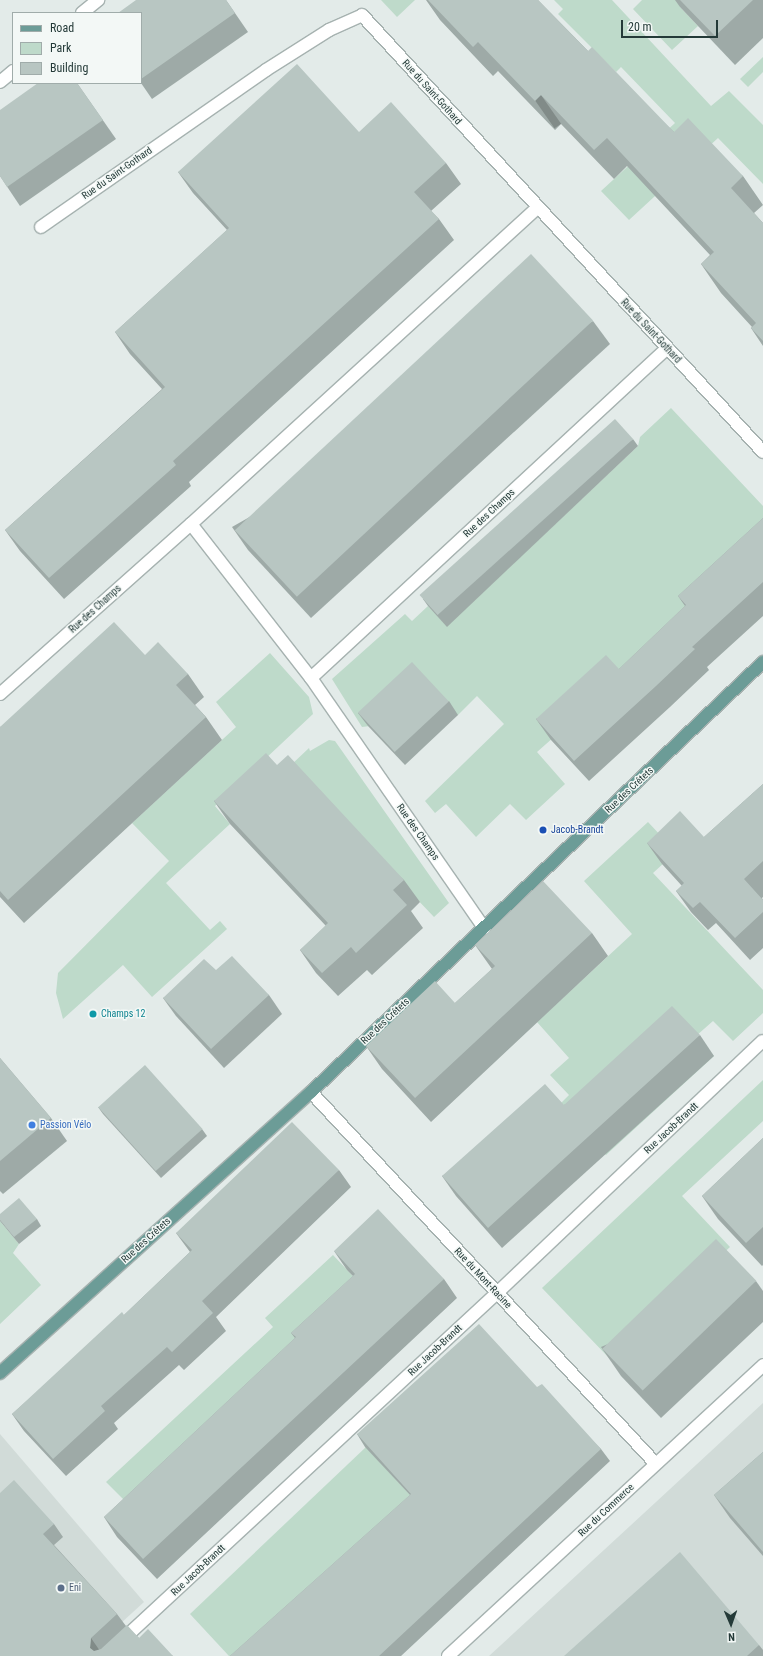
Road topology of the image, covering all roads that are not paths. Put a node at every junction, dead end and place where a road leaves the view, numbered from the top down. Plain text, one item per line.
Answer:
1 (98, 0) edge
2 (83, 12) edge
3 (12, 72) edge
4 (0, 82) edge
5 (538, 208) junction
6 (41, 227) dead end
7 (667, 348) junction
8 (763, 452) edge
9 (191, 524) junction
10 (763, 662) edge
11 (311, 678) junction
12 (0, 694) edge
13 (484, 928) junction
14 (763, 1041) edge
15 (311, 1092) junction
16 (497, 1293) junction
17 (763, 1365) edge
18 (0, 1373) edge
19 (656, 1464) junction
20 (105, 1656) edge
21 (448, 1656) edge

1 - 2 street
3 - 4 street
5 - 6 street, Rue du Saint-Gothard
5 - 7 street, Rue du Saint-Gothard
5 - 9 street, Rue des Champs
7 - 8 street, Rue du Saint-Gothard
7 - 11 street, Rue des Champs
9 - 11 street, Rue des Champs
9 - 12 street, Rue des Champs
10 - 13 main road, Rue des Crêtets
11 - 13 street, Rue des Champs
13 - 15 main road, Rue des Crêtets
14 - 16 street, Rue Jacob-Brandt
15 - 16 street, Rue du Mont-Racine
15 - 18 main road, Rue des Crêtets
16 - 19 street, Rue du Mont-Racine
16 - 20 street, Rue Jacob-Brandt
17 - 19 street, Rue du Commerce
19 - 21 street, Rue du Commerce

